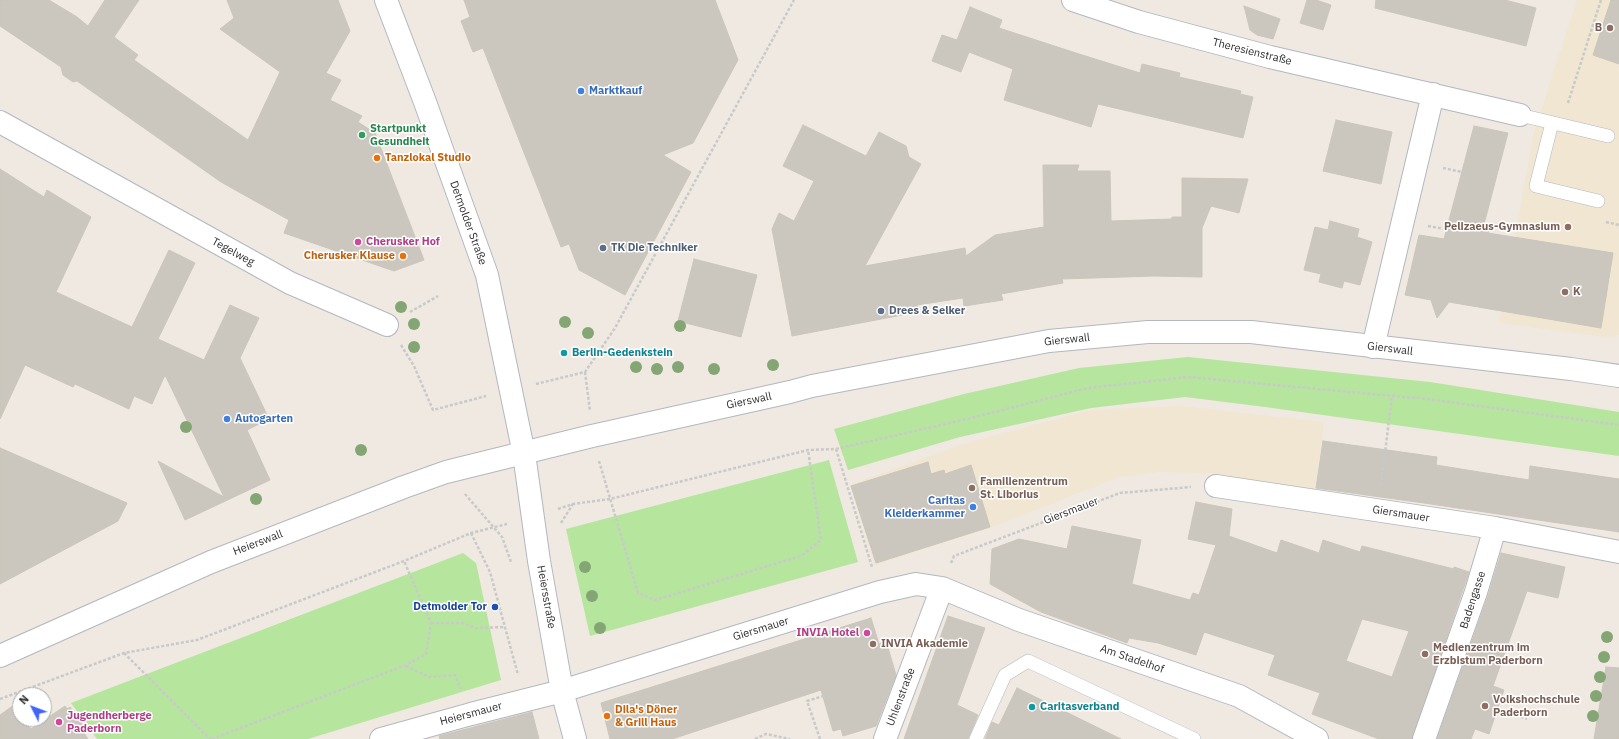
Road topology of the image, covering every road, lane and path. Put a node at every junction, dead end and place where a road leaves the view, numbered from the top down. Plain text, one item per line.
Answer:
1 (386, 0) edge
2 (794, 0) edge
3 (1073, 0) edge
4 (1601, 0) edge
5 (1433, 94) junction
6 (1520, 115) joint
7 (0, 122) edge
8 (1556, 124) junction
9 (1608, 136) dead end
10 (1598, 201) dead end
11 (1403, 220) junction
12 (1602, 221) dead end
13 (1619, 225) edge
14 (1461, 232) dead end
15 (438, 296) dead end
16 (387, 325) junction
17 (1373, 347) junction
18 (1619, 376) edge
19 (512, 390) junction
20 (1392, 396) junction
21 (1619, 425) edge
22 (836, 449) junction
23 (808, 450) junction
24 (524, 454) junction
25 (446, 472) junction
26 (1382, 479) dead end
27 (1216, 486) joint
28 (610, 499) junction
29 (533, 517) junction
30 (493, 528) junction
31 (1495, 528) junction
32 (471, 533) junction
33 (1619, 552) edge
34 (404, 561) junction
35 (513, 567) dead end
36 (942, 588) junction
37 (880, 592) junction
38 (431, 623) junction
39 (505, 626) junction
40 (124, 653) junction
41 (0, 656) edge
42 (406, 666) junction
43 (562, 691) junction
44 (827, 695) dead end
45 (0, 699) edge
46 (525, 700) junction
47 (1498, 710) dead end
48 (471, 714) junction
49 (1527, 719) dead end
50 (211, 739) edge
51 (382, 739) edge
52 (575, 739) edge
53 (755, 739) edge
54 (790, 739) edge
55 (820, 739) edge
56 (885, 739) edge
57 (976, 739) edge
58 (1194, 739) edge
59 (1317, 739) edge
60 (1424, 739) edge

1 - 19 street, Detmolder Straße
2 - 19 path
3 - 5 street, Theresienstraße
4 - 8 path
5 - 6 street, Theresienstraße
5 - 11 street
6 - 8 lane
7 - 16 street, Tegelweg
8 - 9 lane
8 - 10 lane
11 - 14 path
11 - 17 street
12 - 13 path
15 - 16 path
16 - 19 path
17 - 18 street, Gierswall
17 - 24 street, Gierswall
19 - 24 street, Detmolder Straße
20 - 21 path
20 - 22 path
20 - 26 path
22 - 23 path
22 - 37 path
23 - 28 path
23 - 28 path
24 - 25 street, Heierswall
24 - 29 street, Heiersstraße
25 - 30 path
25 - 41 street, Heierswall
27 - 31 street, Giersmauer
27 - 36 path, Giersmauer
28 - 29 path
29 - 30 path
29 - 43 street, Heiersstraße
30 - 32 path
30 - 35 path
31 - 33 street, Giersmauer
31 - 60 street, Badengasse
32 - 34 path
32 - 39 path
34 - 38 path
34 - 40 path
36 - 37 street, Giersmauer
36 - 56 street, Uhlenstraße
36 - 59 street, Am Stadelhof
37 - 43 street, Giersmauer
38 - 39 path
38 - 42 path
39 - 46 path
40 - 45 path
40 - 50 path
42 - 48 path
42 - 50 path
43 - 46 street, Heiersmauer
43 - 52 street, Heiersstraße
44 - 55 path
46 - 48 street, Heiersmauer
47 - 49 path
48 - 51 street, Heiersmauer
53 - 54 path
57 - 58 lane

